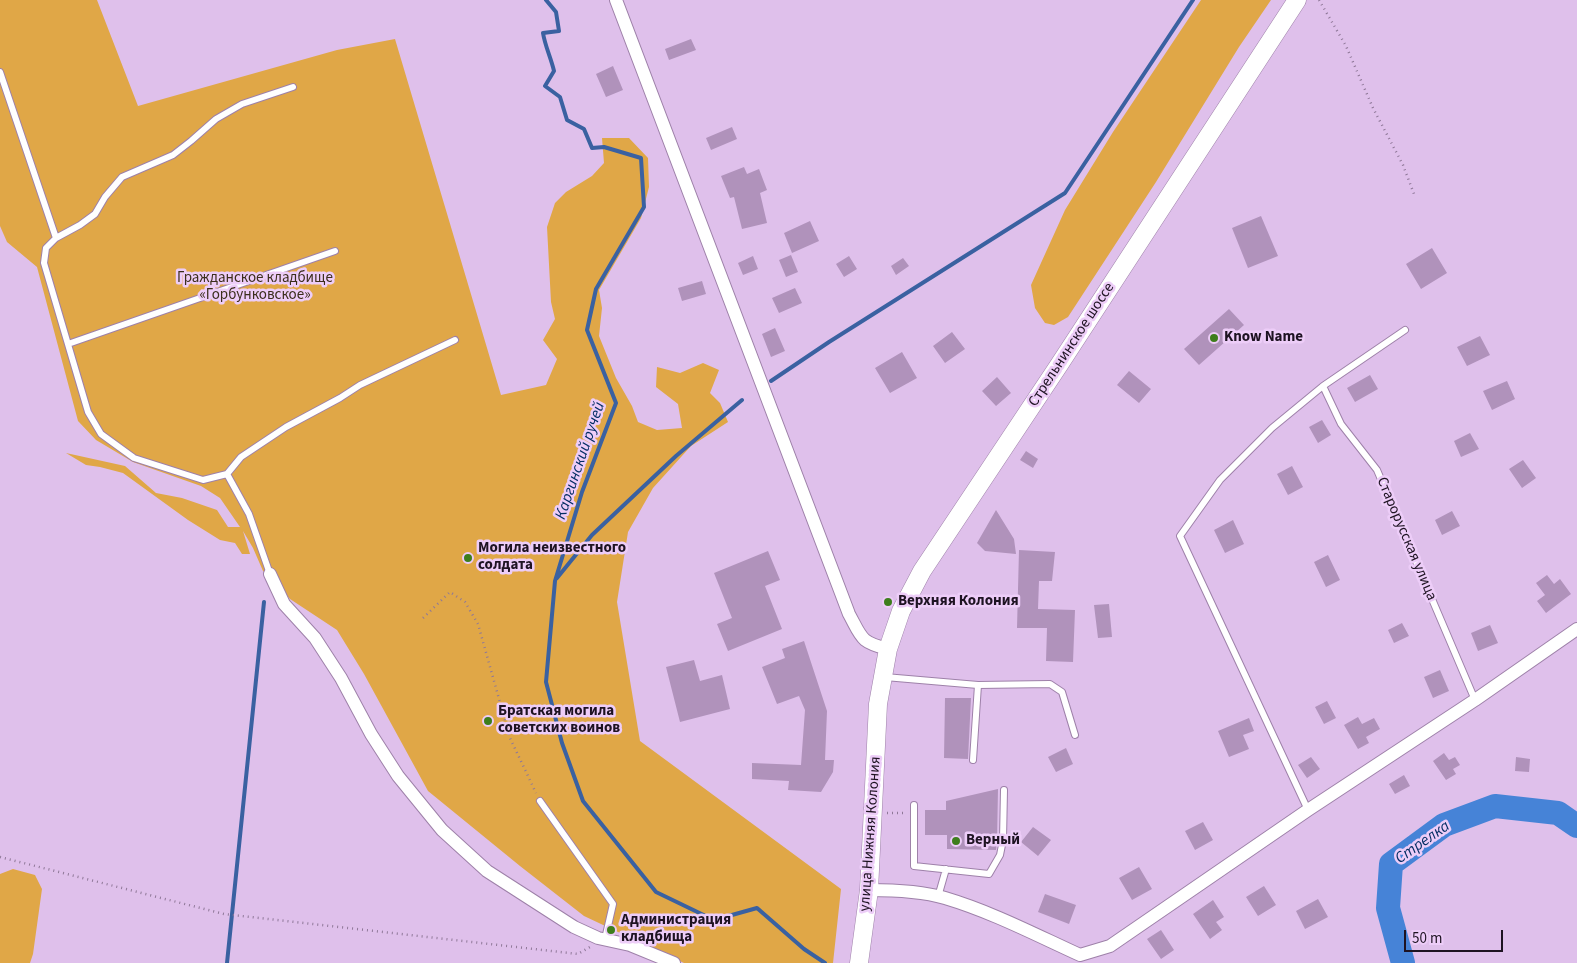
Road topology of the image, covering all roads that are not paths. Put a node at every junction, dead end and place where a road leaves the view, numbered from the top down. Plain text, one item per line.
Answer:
1 (616, 0) edge
2 (1297, 0) edge
3 (0, 72) edge
4 (294, 87) dead end
5 (56, 238) junction
6 (335, 251) dead end
7 (1405, 330) dead end
8 (455, 340) dead end
9 (68, 344) junction
10 (1323, 386) junction
11 (227, 474) junction
12 (270, 574) joint
13 (1577, 629) edge
14 (888, 649) junction
15 (882, 677) junction
16 (978, 685) junction
17 (1475, 700) junction
18 (878, 704) joint
19 (1075, 735) dead end
20 (973, 760) dead end
21 (1004, 790) dead end
22 (540, 801) road end
23 (914, 809) road end
24 (1308, 810) junction
25 (946, 869) junction
26 (869, 890) junction
27 (938, 897) junction
28 (605, 940) junction
29 (860, 962) edge
30 (674, 963) edge

1 - 14 street
2 - 14 main road, Стрельнинское шоссе
3 - 5 lane
4 - 5 lane
5 - 9 lane
6 - 9 lane
7 - 10 lane
8 - 11 lane
9 - 11 lane
10 - 17 lane, Старорусская улица
10 - 24 lane
11 - 12 lane
12 - 28 street
13 - 17 street
14 - 15 main road, Стрельнинское шоссе
15 - 16 lane
15 - 18 main road, Стрельнинское шоссе
16 - 19 lane
16 - 20 lane
17 - 24 street
18 - 26 main road, улица Нижняя Колония
21 - 25 lane
22 - 28 lane
23 - 25 lane
24 - 27 street
25 - 27 lane
26 - 27 street
26 - 29 main road, улица Нижняя Колония
28 - 30 street

